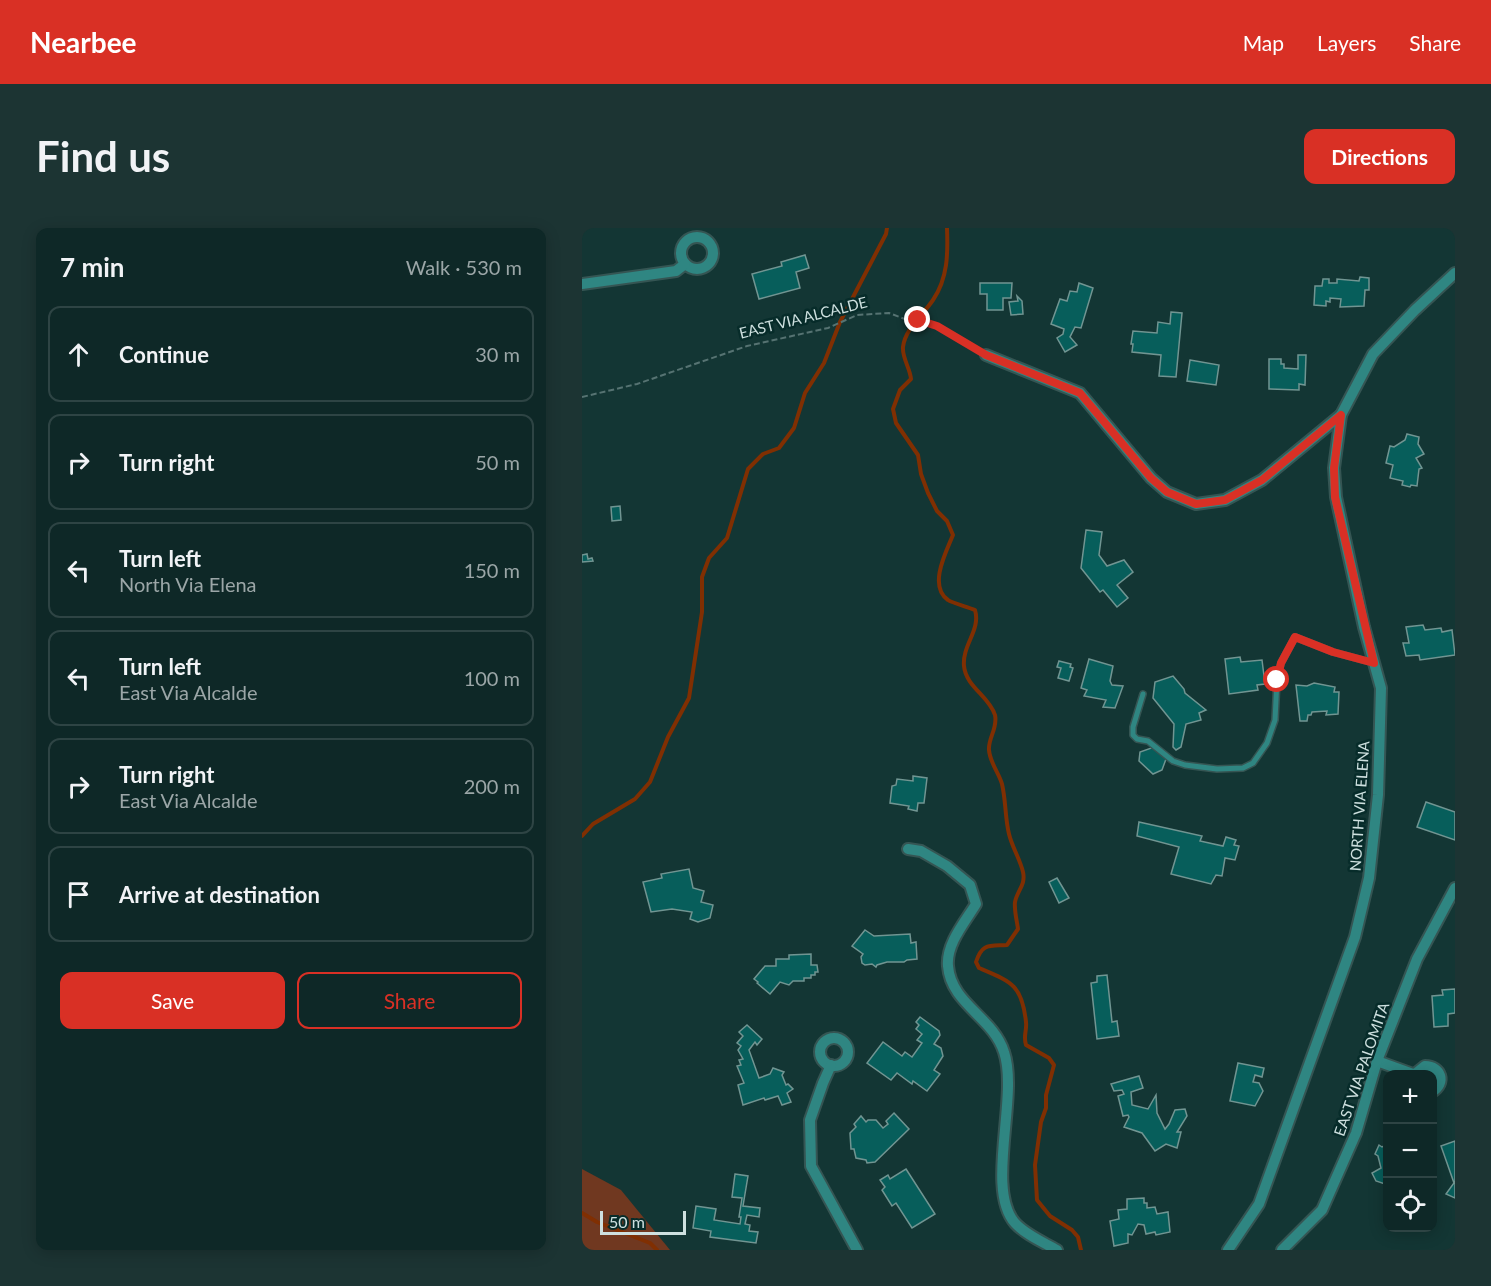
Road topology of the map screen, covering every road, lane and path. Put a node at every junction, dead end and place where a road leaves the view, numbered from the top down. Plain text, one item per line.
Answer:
1 (685, 264) dead end
2 (1455, 273) edge
3 (582, 284) edge
4 (986, 355) joint
5 (582, 397) edge
6 (1341, 415) junction
7 (1374, 663) junction
8 (1143, 694) dead end
9 (908, 849) dead end
10 (1455, 888) edge
11 (1377, 1061) junction
12 (831, 1065) dead end
13 (1403, 1070) edge
14 (1420, 1070) edge
15 (1437, 1070) edge
16 (1437, 1070) edge
17 (1437, 1087) edge
18 (856, 1250) edge
19 (1057, 1250) edge
20 (1228, 1250) edge
21 (1282, 1250) edge

1 - 3 street
2 - 6 street
4 - 5 path, EAST VIA ALCALDE
4 - 6 street
6 - 7 street, NORTH VIA ELENA
7 - 8 lane
7 - 20 street, NORTH VIA ELENA
9 - 19 street
10 - 11 street, EAST VIA PALOMITA
11 - 13 street
11 - 21 street, EAST VIA PALOMITA
12 - 18 street
14 - 16 street
15 - 17 street

